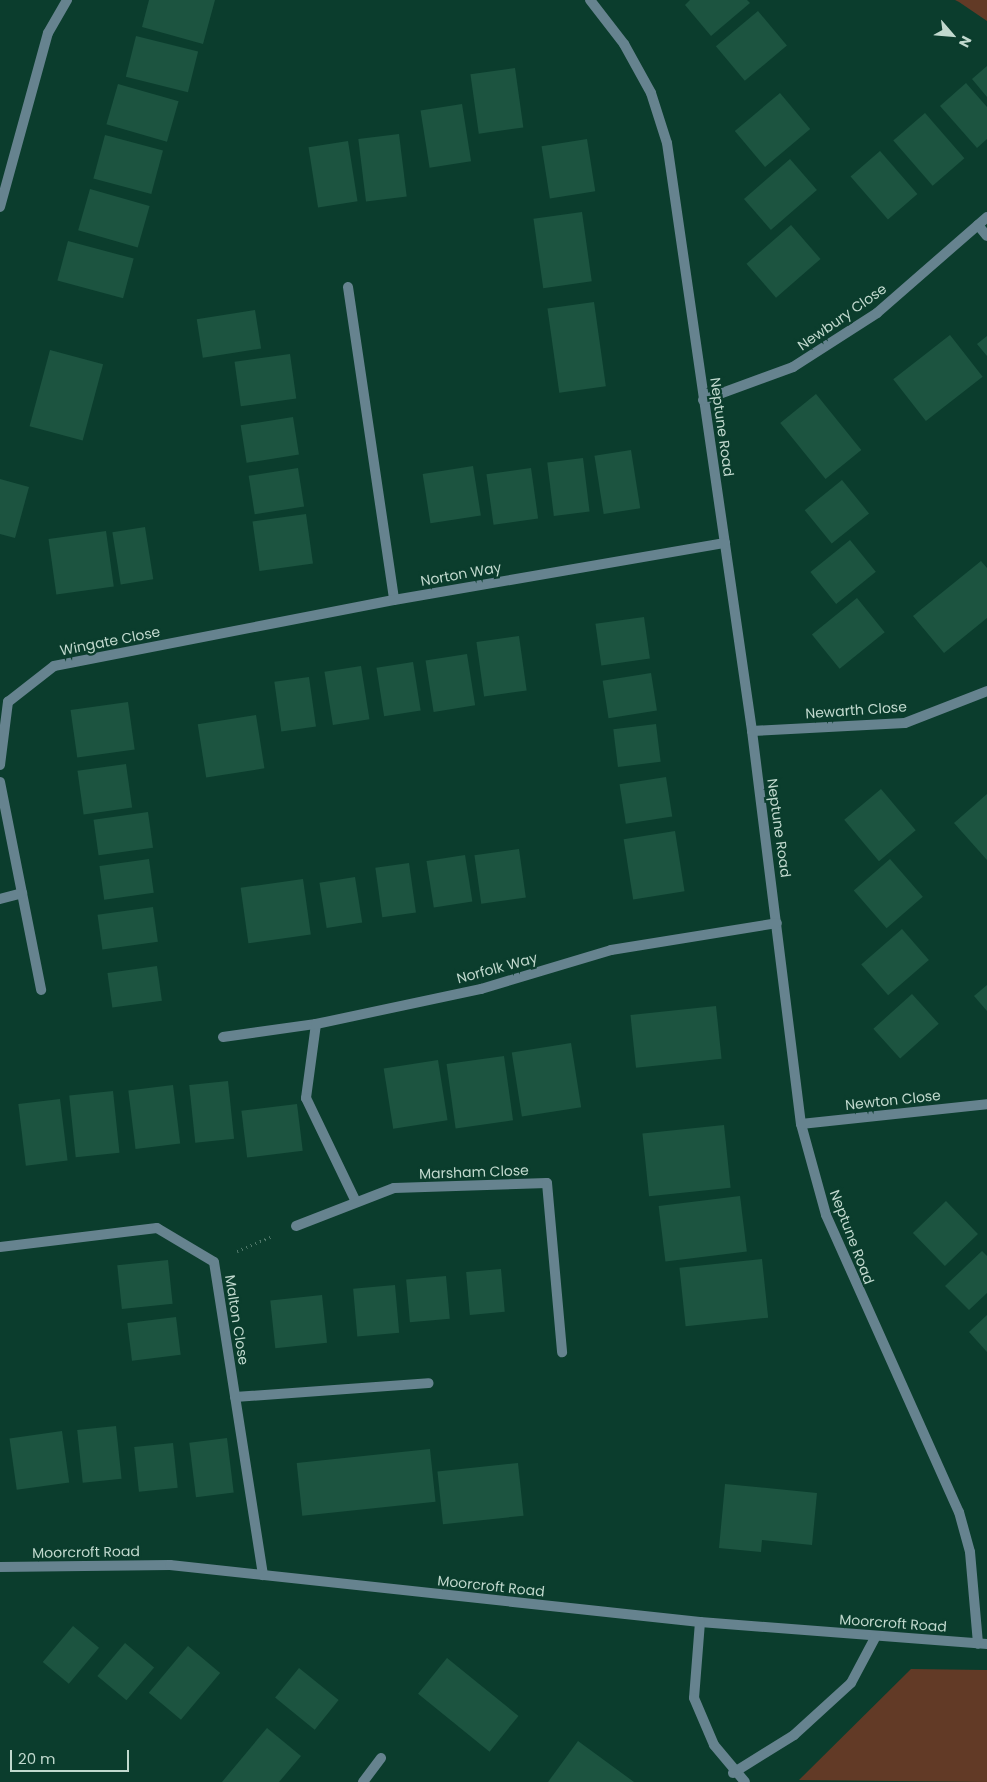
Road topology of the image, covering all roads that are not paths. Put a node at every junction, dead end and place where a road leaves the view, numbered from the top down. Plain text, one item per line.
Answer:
1 (67, 0) edge
2 (590, 0) edge
3 (0, 206) edge
4 (987, 217) edge
5 (978, 225) junction
6 (987, 236) edge
7 (348, 287) dead end
8 (703, 400) junction
9 (725, 543) junction
10 (394, 600) junction
11 (203, 637) joint
12 (987, 691) edge
13 (752, 731) junction
14 (0, 765) edge
15 (0, 782) edge
16 (22, 892) junction
17 (0, 899) edge
18 (777, 923) junction
19 (41, 990) dead end
20 (316, 1024) junction
21 (223, 1037) dead end
22 (987, 1104) edge
23 (801, 1124) junction
24 (356, 1202) junction
25 (296, 1226) road end
26 (0, 1247) edge
27 (562, 1352) dead end
28 (428, 1383) dead end
29 (235, 1397) junction
30 (0, 1567) edge
31 (263, 1575) junction
32 (700, 1622) junction
33 (876, 1636) junction
34 (983, 1644) edge
35 (382, 1758) dead end
36 (733, 1773) junction
37 (363, 1782) edge
38 (745, 1782) edge

1 - 3 street
2 - 8 street, Neptune Road
4 - 5 street, Newbury Close
5 - 6 street
5 - 8 street, Newbury Close
7 - 10 street
8 - 9 street, Neptune Road
9 - 10 street, Norton Way
9 - 13 street, Neptune Road
10 - 11 street, Norton Way
11 - 14 street, Wingate Close
12 - 13 street, Newarth Close
13 - 18 street, Neptune Road
15 - 16 street
16 - 17 street
16 - 19 street
18 - 20 street, Norfolk Way
18 - 23 street, Neptune Road
20 - 21 street, Norfolk Way
20 - 24 street
22 - 23 street, Newton Close
23 - 34 street, Neptune Road
24 - 25 street, Marsham Close
24 - 27 street, Marsham Close
26 - 29 street, Malton Close
28 - 29 street
29 - 31 street, Malton Close
30 - 31 street, Moorcroft Road
31 - 32 street, Moorcroft Road
32 - 33 street, Moorcroft Road
32 - 36 street
33 - 34 street, Moorcroft Road
33 - 36 street
35 - 37 street
36 - 38 street

